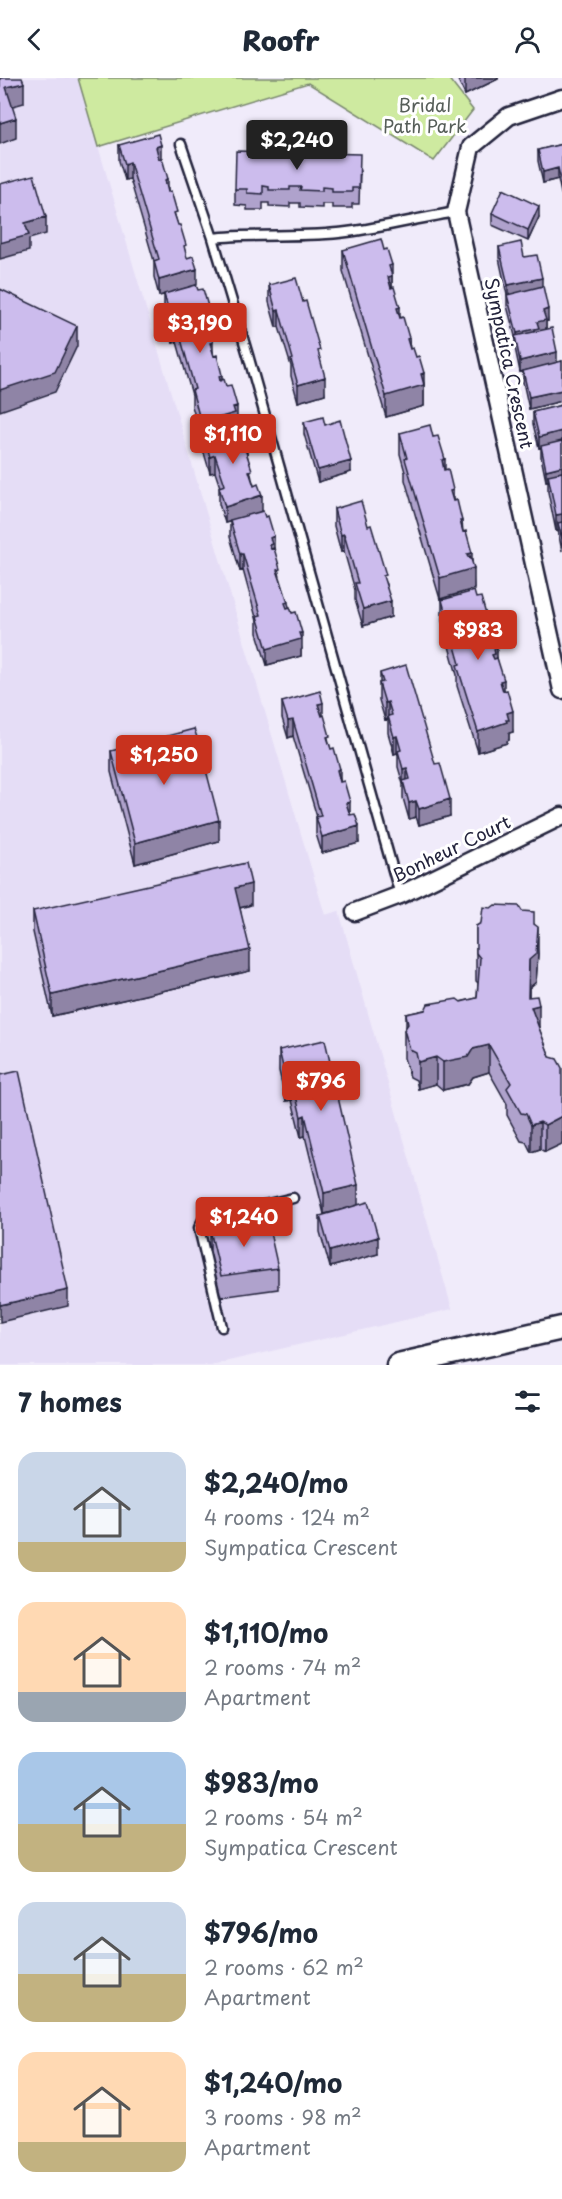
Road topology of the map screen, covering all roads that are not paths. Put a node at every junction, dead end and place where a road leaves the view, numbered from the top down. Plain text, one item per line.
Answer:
1 (562, 98) edge
2 (181, 144) dead end
3 (456, 212) junction
4 (213, 238) junction
5 (562, 690) edge
6 (562, 816) edge
7 (400, 895) junction
8 (355, 912) dead end
9 (293, 1198) dead end
10 (222, 1327) dead end
11 (562, 1328) edge
12 (398, 1365) edge

1 - 3 street, Sympatica Crescent
2 - 4 lane
3 - 4 lane
3 - 5 street, Sympatica Crescent
4 - 7 lane
6 - 7 street, Bonheur Court
7 - 8 street, Bonheur Court
9 - 10 lane
11 - 12 main road

